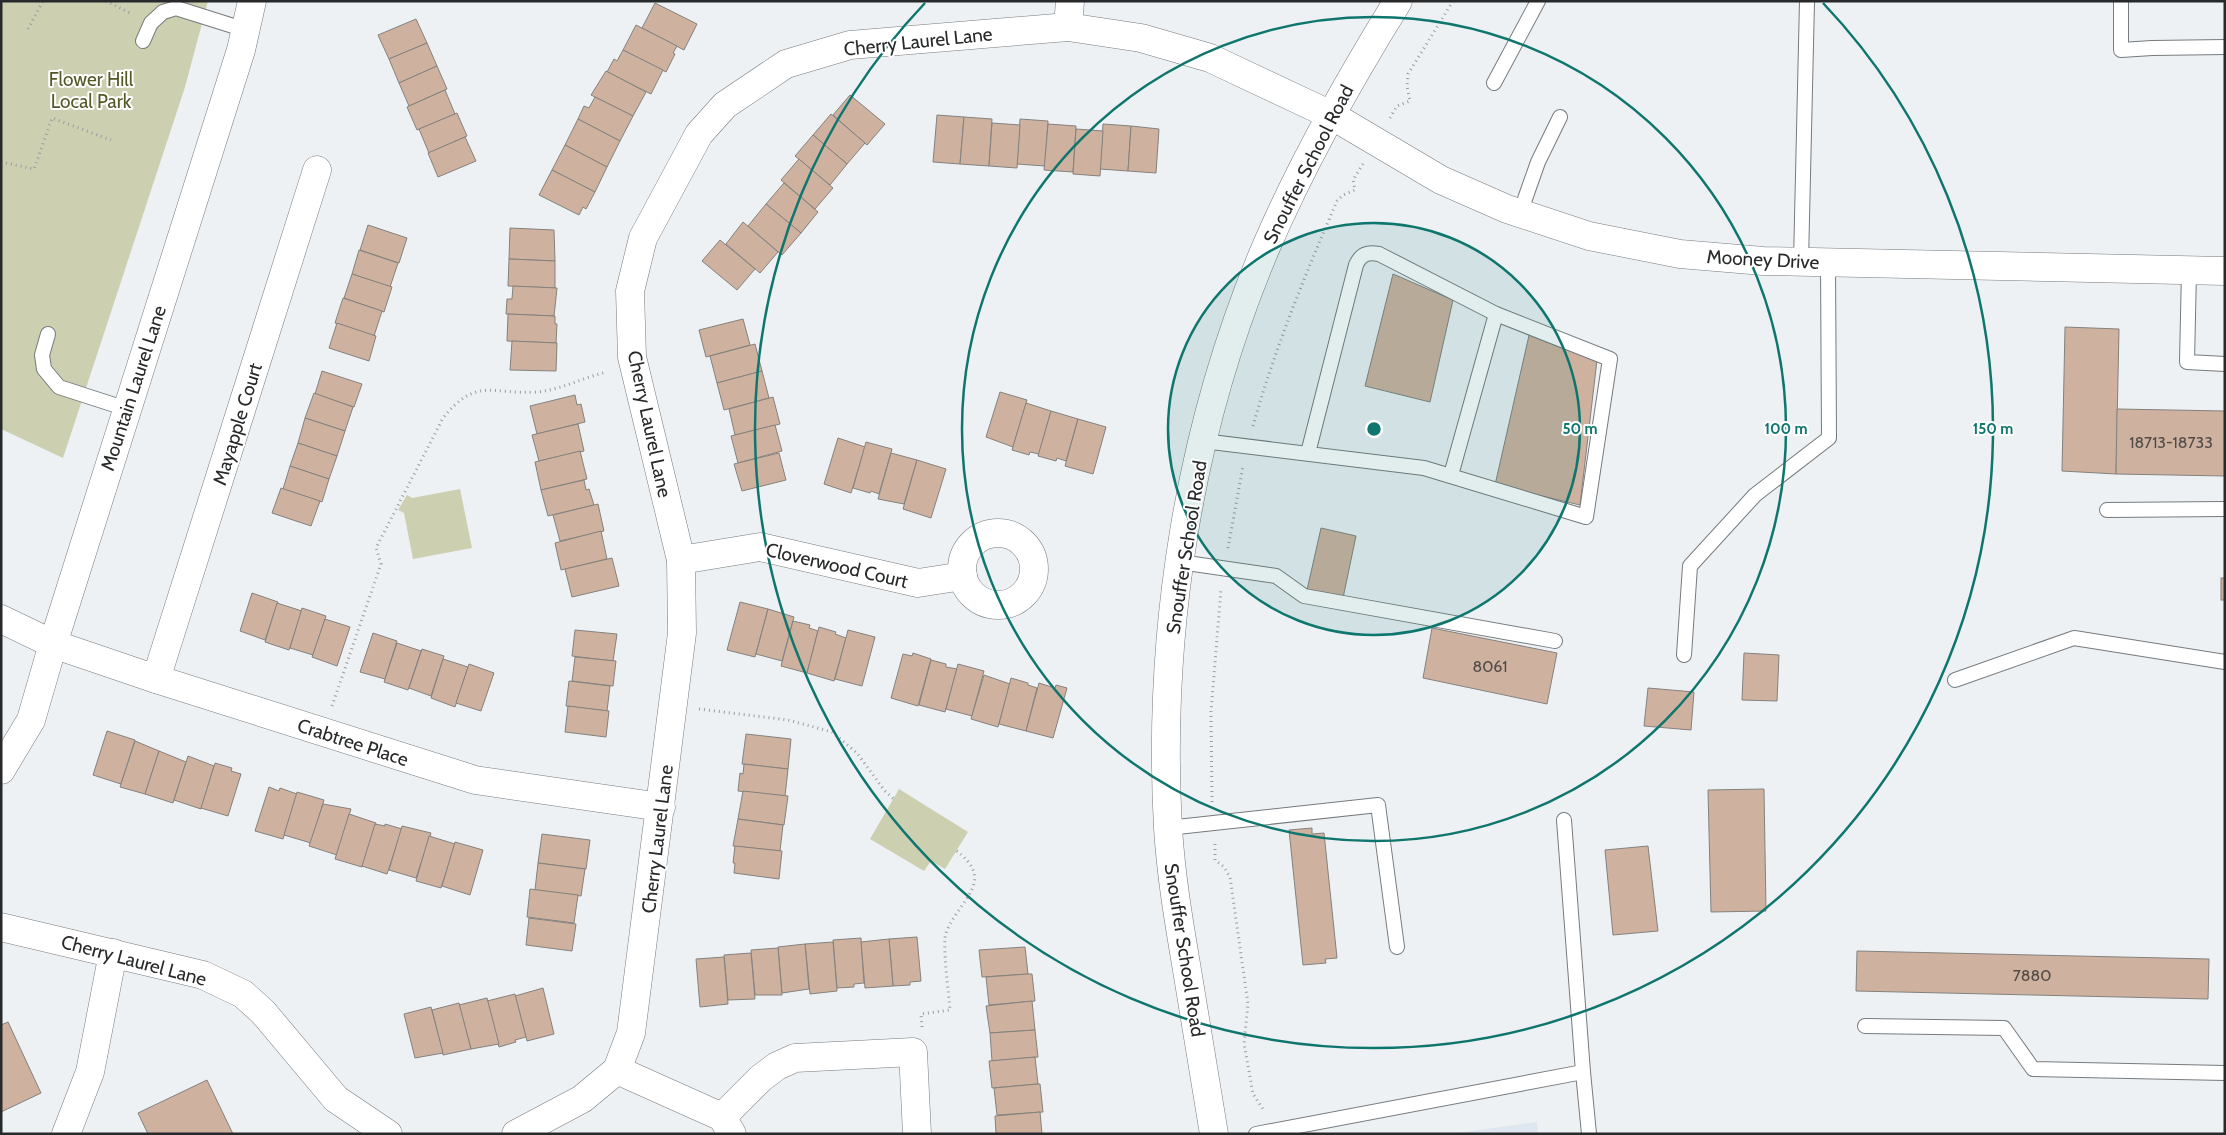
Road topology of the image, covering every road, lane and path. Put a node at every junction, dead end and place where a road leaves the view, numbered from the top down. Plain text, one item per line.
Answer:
1 (43, 1) edge
2 (106, 1) edge
3 (252, 1) edge
4 (1398, 1) edge
5 (1453, 1) edge
6 (1538, 1) edge
7 (1807, 1) edge
8 (2121, 1) edge
9 (1069, 14) edge
10 (151, 23) junction
11 (28, 29) dead end
12 (246, 30) junction
13 (143, 41) dead end
14 (2225, 48) edge
15 (1494, 83) dead end
16 (1397, 106) dead end
17 (1331, 115) junction
18 (1560, 117) dead end
19 (111, 140) dead end
20 (1, 162) edge
21 (317, 170) dead end
22 (1353, 180) dead end
23 (1520, 213) junction
24 (1801, 262) junction
25 (1828, 263) junction
26 (2189, 270) junction
27 (2225, 271) edge
28 (1496, 314) junction
29 (48, 334) dead end
30 (2225, 364) edge
31 (634, 365) junction
32 (127, 410) junction
33 (1203, 441) junction
34 (1248, 446) junction
35 (1308, 454) junction
36 (1451, 475) junction
37 (2225, 508) edge
38 (2107, 510) dead end
39 (681, 560) junction
40 (1180, 562) junction
41 (1225, 568) junction
42 (963, 576) dead end
43 (1, 618) edge
44 (1555, 641) dead end
45 (53, 644) junction
46 (1684, 655) dead end
47 (2225, 662) edge
48 (156, 679) junction
49 (1956, 680) dead end
50 (673, 706) junction
51 (323, 732) junction
52 (1, 770) edge
53 (896, 801) dead end
54 (661, 807) junction
55 (1564, 820) dead end
56 (1213, 823) junction
57 (1168, 828) junction
58 (954, 849) dead end
59 (1, 927) edge
60 (1397, 947) dead end
61 (113, 953) junction
62 (1865, 1026) dead end
63 (913, 1052) junction
64 (617, 1070) junction
65 (1583, 1072) junction
66 (2225, 1073) edge
67 (1260, 1112) dead end
68 (727, 1125) edge
69 (66, 1134) edge
70 (388, 1134) edge
71 (516, 1134) edge
72 (917, 1134) edge
73 (1214, 1134) edge
74 (1256, 1134) edge
75 (1589, 1134) edge

1 - 11 path
2 - 10 path
3 - 12 street, Mountain Laurel Lane
4 - 17 street, Snouffer School Road
5 - 16 path
6 - 15 lane
7 - 24 lane
8 - 14 lane
9 - 17 street, Cherry Laurel Lane
9 - 31 street, Cherry Laurel Lane
10 - 12 lane
10 - 13 lane
12 - 32 street, Mountain Laurel Lane
17 - 23 street, Mooney Drive
17 - 33 street, Snouffer School Road
18 - 23 lane
19 - 20 path
21 - 48 street, Mayapple Court
22 - 34 path
23 - 24 street, Mooney Drive
24 - 25 street, Mooney Drive
25 - 26 street, Mooney Drive
25 - 46 lane
26 - 27 street, Mooney Drive
26 - 30 lane
28 - 35 lane
28 - 36 lane
28 - 36 lane
29 - 32 lane
31 - 39 street, Cherry Laurel Lane
31 - 51 path
32 - 45 street, Mountain Laurel Lane
33 - 34 lane
33 - 40 street, Snouffer School Road
34 - 35 lane
34 - 41 path
35 - 36 lane
37 - 38 lane
39 - 42 street, Cloverwood Court
39 - 50 street, Cherry Laurel Lane
40 - 41 lane
40 - 57 street, Snouffer School Road
41 - 44 lane
41 - 56 path
43 - 45 street, Crabtree Place
45 - 48 street, Crabtree Place
45 - 52 street, Mountain Laurel Lane
47 - 49 lane
48 - 51 street, Crabtree Place
50 - 53 path
50 - 54 street, Cherry Laurel Lane
51 - 54 street, Crabtree Place
54 - 64 street, Cherry Laurel Lane
55 - 65 lane
56 - 57 lane
56 - 60 lane
56 - 67 path
57 - 73 street, Snouffer School Road
58 - 63 path
59 - 61 street, Cherry Laurel Lane
61 - 69 street
61 - 70 street, Cherry Laurel Lane
62 - 66 lane
63 - 68 street
63 - 72 street
64 - 68 street
64 - 71 street, Cherry Laurel Lane
65 - 74 lane
65 - 75 lane

